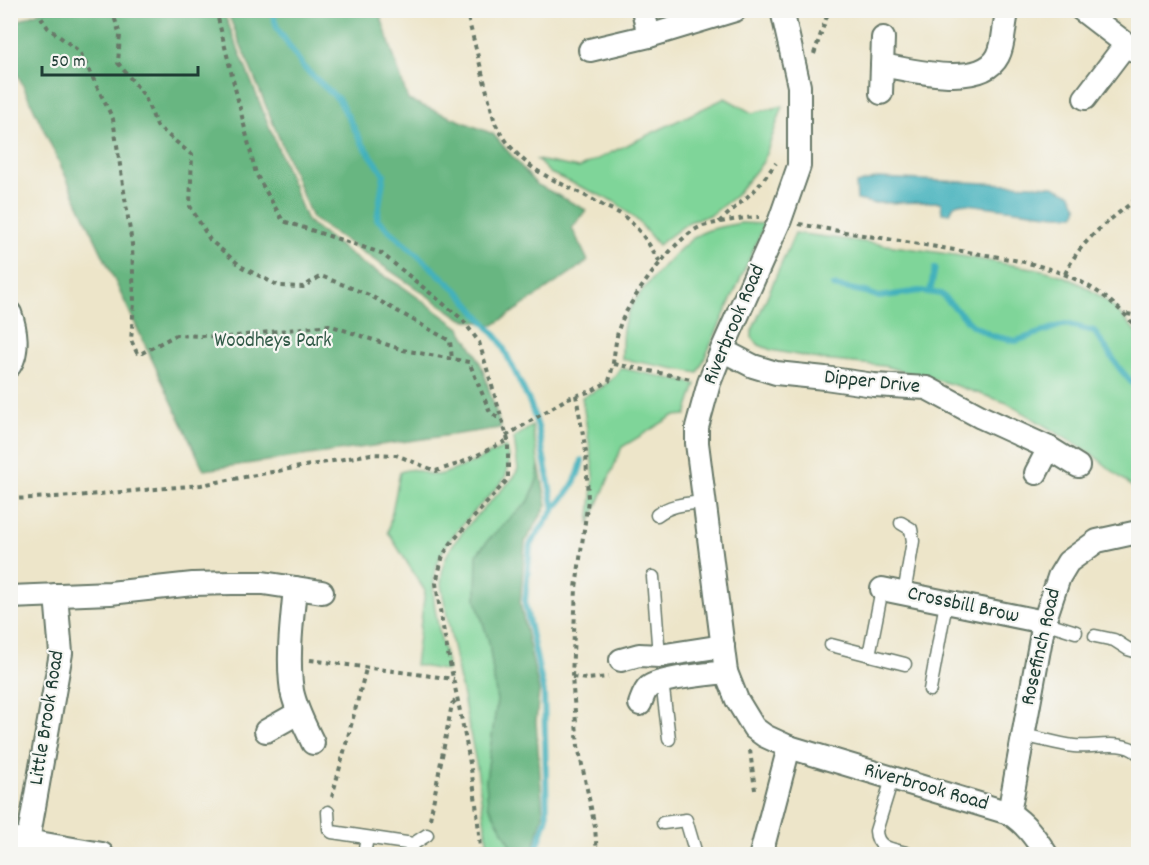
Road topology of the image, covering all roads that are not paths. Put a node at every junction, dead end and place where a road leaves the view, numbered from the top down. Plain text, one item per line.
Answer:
1 (643, 10) edge
2 (735, 10) edge
3 (782, 10) edge
4 (1008, 10) edge
5 (1082, 10) edge
6 (649, 36) junction
7 (884, 39) dead end
8 (1132, 49) edge
9 (590, 50) dead end
10 (882, 65) junction
11 (881, 93) dead end
12 (1085, 98) dead end
13 (10, 313) edge
14 (722, 350) junction
15 (10, 365) edge
16 (1049, 448) junction
17 (1078, 466) dead end
18 (1036, 473) dead end
19 (704, 502) junction
20 (657, 515) dead end
21 (902, 524) dead end
22 (1138, 532) edge
23 (653, 577) dead end
24 (295, 588) junction
25 (882, 589) joint
26 (322, 592) dead end
27 (904, 594) junction
28 (56, 595) junction
29 (10, 597) edge
30 (946, 603) junction
31 (1044, 622) junction
32 (1076, 632) dead end
33 (1095, 636) dead end
34 (831, 645) dead end
35 (723, 646) junction
36 (1138, 651) edge
37 (869, 655) junction
38 (659, 656) junction
39 (621, 660) dead end
40 (905, 664) dead end
41 (726, 672) junction
42 (662, 681) junction
43 (930, 690) dead end
44 (640, 704) dead end
45 (298, 713) junction
46 (266, 731) dead end
47 (1022, 735) junction
48 (669, 739) dead end
49 (313, 743) dead end
50 (789, 747) junction
51 (1138, 753) edge
52 (892, 779) junction
53 (328, 813) road end
54 (1009, 813) junction
55 (663, 823) dead end
56 (427, 835) road end
57 (367, 837) junction
58 (20, 839) edge
59 (412, 849) edge
60 (909, 854) edge
61 (102, 855) edge
62 (364, 855) edge
63 (696, 855) edge
64 (761, 855) edge
65 (1046, 855) edge

1 - 6 street
2 - 6 street
3 - 14 street, Riverbrook Road
4 - 10 street
5 - 8 street
6 - 9 street
7 - 10 street
8 - 12 street
10 - 11 street
13 - 15 street
14 - 16 street, Dipper Drive
14 - 19 street, Riverbrook Road
16 - 17 street, Dipper Drive
16 - 18 street
19 - 20 lane
19 - 35 street, Riverbrook Road
21 - 27 lane
22 - 31 street, Rosefinch Road
23 - 38 lane
24 - 26 street
24 - 28 street
24 - 45 street
25 - 27 street, Crossbill Brow
25 - 37 lane
27 - 30 street, Crossbill Brow
28 - 29 street
28 - 58 street, Little Brook Road
30 - 31 street, Crossbill Brow
30 - 43 lane
31 - 32 lane
31 - 47 street, Rosefinch Road
33 - 36 lane
34 - 37 lane
35 - 38 street
35 - 41 street, Riverbrook Road
37 - 40 lane
38 - 39 street
41 - 42 street
41 - 50 street, Riverbrook Road
42 - 44 street
42 - 48 lane
45 - 46 street
45 - 49 street
47 - 51 lane
47 - 54 street, Rosefinch Road
50 - 52 street, Riverbrook Road
50 - 64 street
52 - 54 street, Riverbrook Road
52 - 60 lane
53 - 57 lane
54 - 65 street, Riverbrook Road
55 - 63 lane
56 - 59 lane
57 - 59 lane
57 - 62 lane
58 - 61 street

